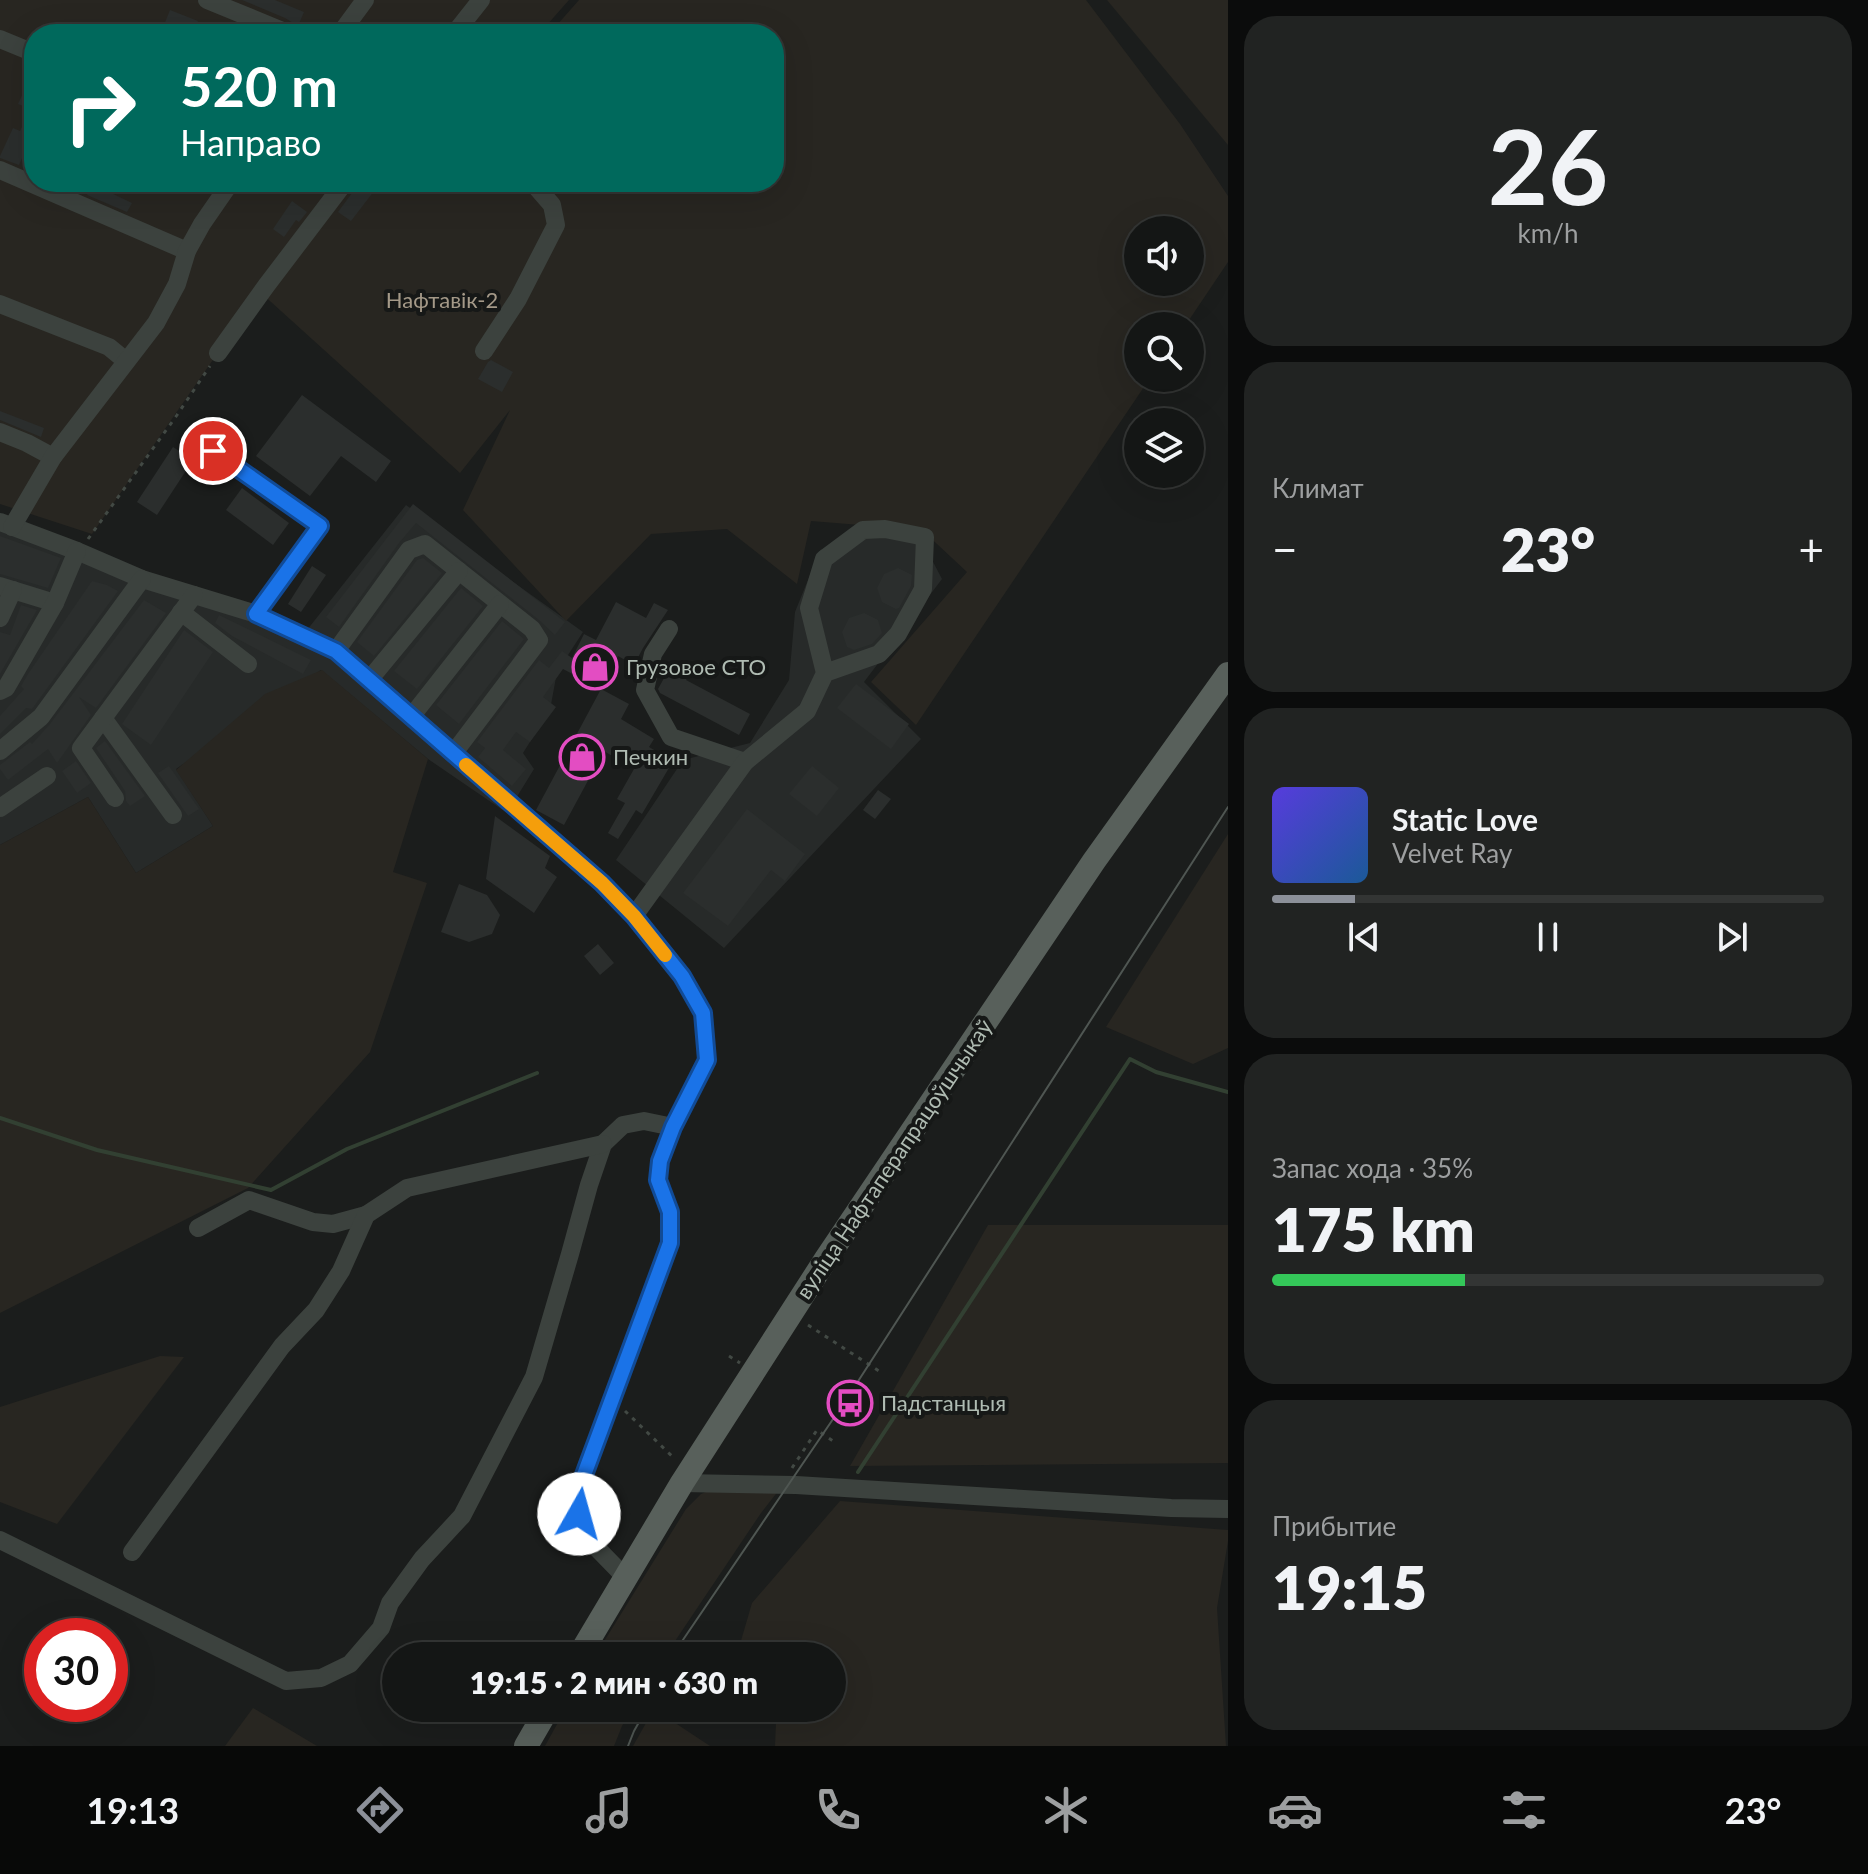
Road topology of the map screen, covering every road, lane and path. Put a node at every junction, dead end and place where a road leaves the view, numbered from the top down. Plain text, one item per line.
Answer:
1 (207, 0) edge
2 (365, 0) edge
3 (481, 0) edge
4 (266, 24) edge
5 (347, 24) edge
6 (462, 24) edge
7 (0, 39) edge
8 (24, 49) edge
9 (0, 170) edge
10 (24, 180) edge
11 (51, 192) edge
12 (224, 192) edge
13 (337, 192) edge
14 (541, 192) edge
15 (187, 251) junction
16 (0, 304) edge
17 (484, 351) dead end
18 (218, 353) joint
19 (126, 361) junction
20 (0, 432) edge
21 (213, 451) dead end
22 (53, 457) junction
23 (6, 524) edge
24 (77, 551) junction
25 (459, 571) junction
26 (142, 579) junction
27 (6, 588) edge
28 (194, 595) junction
29 (55, 603) junction
30 (500, 604) junction
31 (181, 612) junction
32 (256, 614) junction
33 (0, 618) edge
34 (669, 629) dead end
35 (336, 651) junction
36 (248, 664) dead end
37 (825, 673) junction
38 (1228, 674) edge
39 (369, 680) junction
40 (0, 691) edge
41 (411, 717) junction
42 (103, 718) junction
43 (0, 751) edge
44 (453, 754) junction
45 (745, 762) junction
46 (47, 776) dead end
47 (115, 798) dead end
48 (0, 808) edge
49 (173, 815) dead end
50 (634, 916) junction
51 (673, 1127) junction
52 (603, 1144) junction
53 (366, 1215) junction
54 (198, 1228) dead end
55 (807, 1324) dead end
56 (879, 1371) dead end
57 (611, 1398) junction
58 (833, 1441) dead end
59 (686, 1478) junction
60 (782, 1485) junction
61 (1228, 1509) edge
62 (0, 1540) edge
63 (132, 1552) dead end
64 (625, 1577) junction
65 (587, 1642) edge
66 (540, 1722) edge
67 (526, 1746) edge

1 - 4 street
2 - 5 street
3 - 6 street
7 - 8 street
9 - 10 street
11 - 15 street
12 - 15 street
13 - 18 street
14 - 17 street
15 - 19 street
16 - 19 street
18 - 24 path
19 - 22 street
20 - 22 street
21 - 32 street
22 - 23 street
23 - 24 street
24 - 26 street
24 - 29 street
25 - 30 street
25 - 35 street
25 - 39 street
26 - 28 street
26 - 43 street
27 - 29 street
27 - 33 street
28 - 31 street
28 - 32 street
29 - 40 street
30 - 41 street
30 - 44 street
31 - 36 street
31 - 42 street
32 - 35 street
34 - 45 street
35 - 39 street
37 - 37 street
37 - 45 street
38 - 59 main road, вуліца Нафтаперапрацоўшчыкаў
39 - 41 street
41 - 44 street
42 - 47 street
42 - 49 street
44 - 50 street
45 - 50 street
46 - 48 street
50 - 51 street
51 - 52 street
51 - 57 street
52 - 53 street
52 - 62 street
53 - 54 street
53 - 63 street
55 - 56 path
57 - 59 path
57 - 64 street
58 - 60 path
59 - 60 street
59 - 64 main road, вуліца Нафтаперапрацоўшчыкаў
60 - 61 street
64 - 65 main road, вуліца Нафтаперапрацоўшчыкаў
66 - 67 main road

